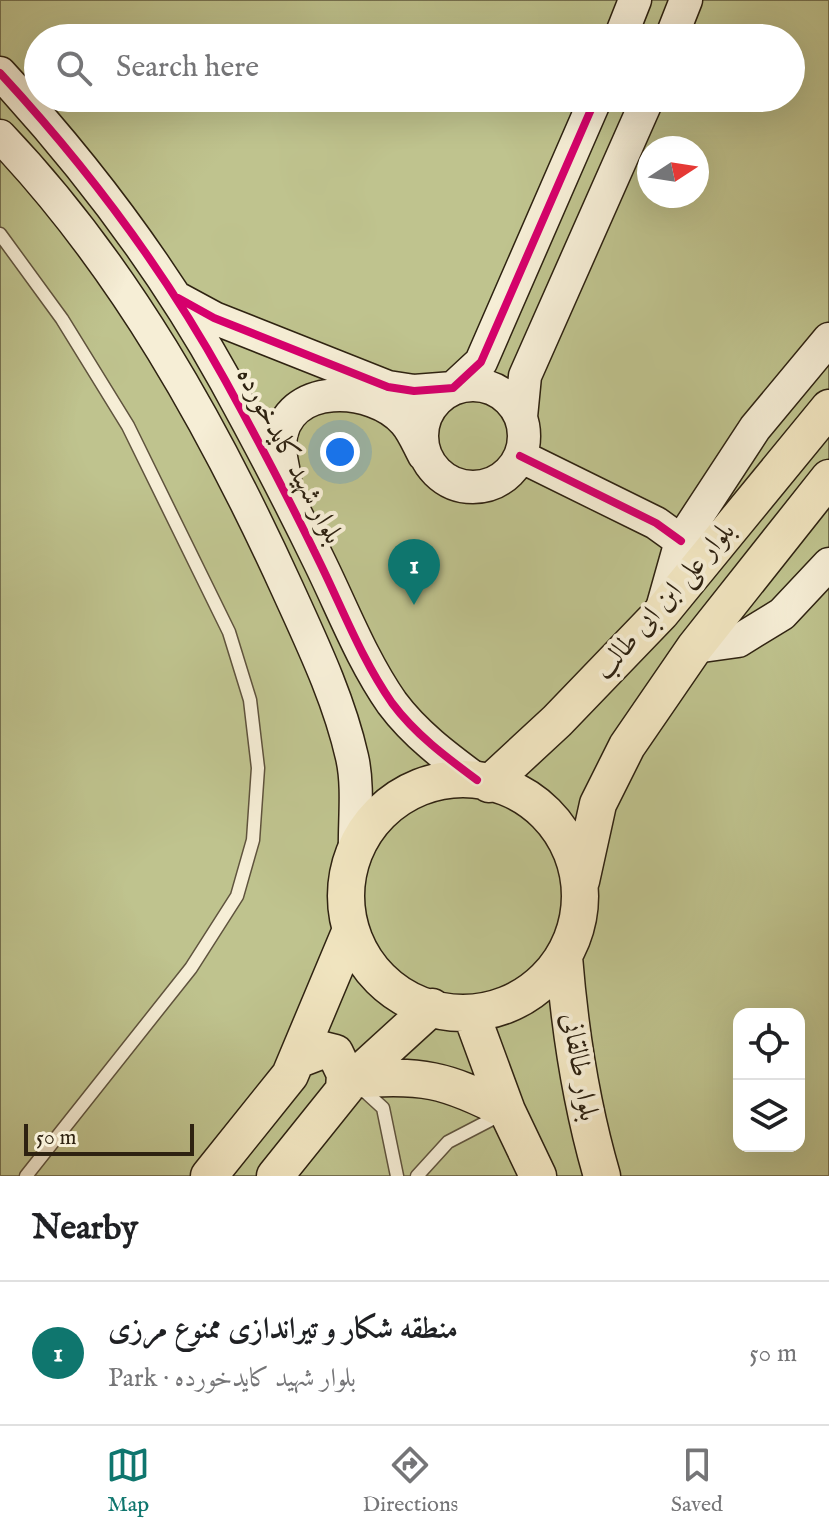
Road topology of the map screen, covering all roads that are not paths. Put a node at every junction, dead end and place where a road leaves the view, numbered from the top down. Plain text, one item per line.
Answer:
1 (635, 0) edge
2 (686, 0) edge
3 (626, 24) edge
4 (677, 24) edge
5 (0, 73) edge
6 (24, 99) edge
7 (36, 112) edge
8 (590, 112) edge
9 (642, 112) edge
10 (0, 136) edge
11 (0, 234) edge
12 (174, 296) junction
13 (829, 339) edge
14 (453, 388) junction
15 (829, 408) edge
16 (521, 417) junction
17 (425, 455) junction
18 (520, 456) junction
19 (829, 478) edge
20 (288, 495) junction
21 (681, 541) junction
22 (829, 564) edge
23 (661, 613) junction
24 (695, 647) junction
25 (483, 782) junction
26 (355, 854) junction
27 (580, 883) junction
28 (350, 932) junction
29 (564, 957) junction
30 (432, 1007) junction
31 (472, 1016) junction
32 (297, 1060) junction
33 (348, 1085) junction
34 (507, 1111) junction
35 (26, 1176) edge
36 (209, 1176) edge
37 (275, 1176) edge
38 (397, 1176) edge
39 (417, 1176) edge
40 (538, 1176) edge
41 (602, 1176) edge

1 - 3 street
2 - 4 street
5 - 6 street, بلوار شهید کایدخورده
7 - 12 street, بلوار شهید کایدخورده
8 - 14 street
9 - 16 street
10 - 26 street, بلوار شهید کایدخورده
11 - 35 lane
12 - 14 street
12 - 20 street, بلوار شهید کایدخورده
13 - 21 street
14 - 16 street
14 - 17 street
15 - 23 main road, بلوار علی ابن ابی طالب
16 - 18 street
17 - 18 street
17 - 20 street
18 - 21 street
19 - 24 main road, بلوار علی ابن ابی طالب
20 - 25 street, بلوار شهید کایدخورده
21 - 23 street
22 - 24 street
23 - 25 main road, بلوار علی ابن ابی طالب
24 - 27 main road, بلوار علی ابن ابی طالب
25 - 26 main road
25 - 27 main road
26 - 28 main road
27 - 29 main road
28 - 30 main road
28 - 32 main road
29 - 31 main road
29 - 41 main road, بلوار طالقانی
30 - 31 main road
30 - 33 main road
31 - 34 main road
32 - 33 main road
32 - 36 main road
33 - 34 main road
33 - 37 main road
33 - 38 lane
34 - 39 lane
34 - 40 main road

